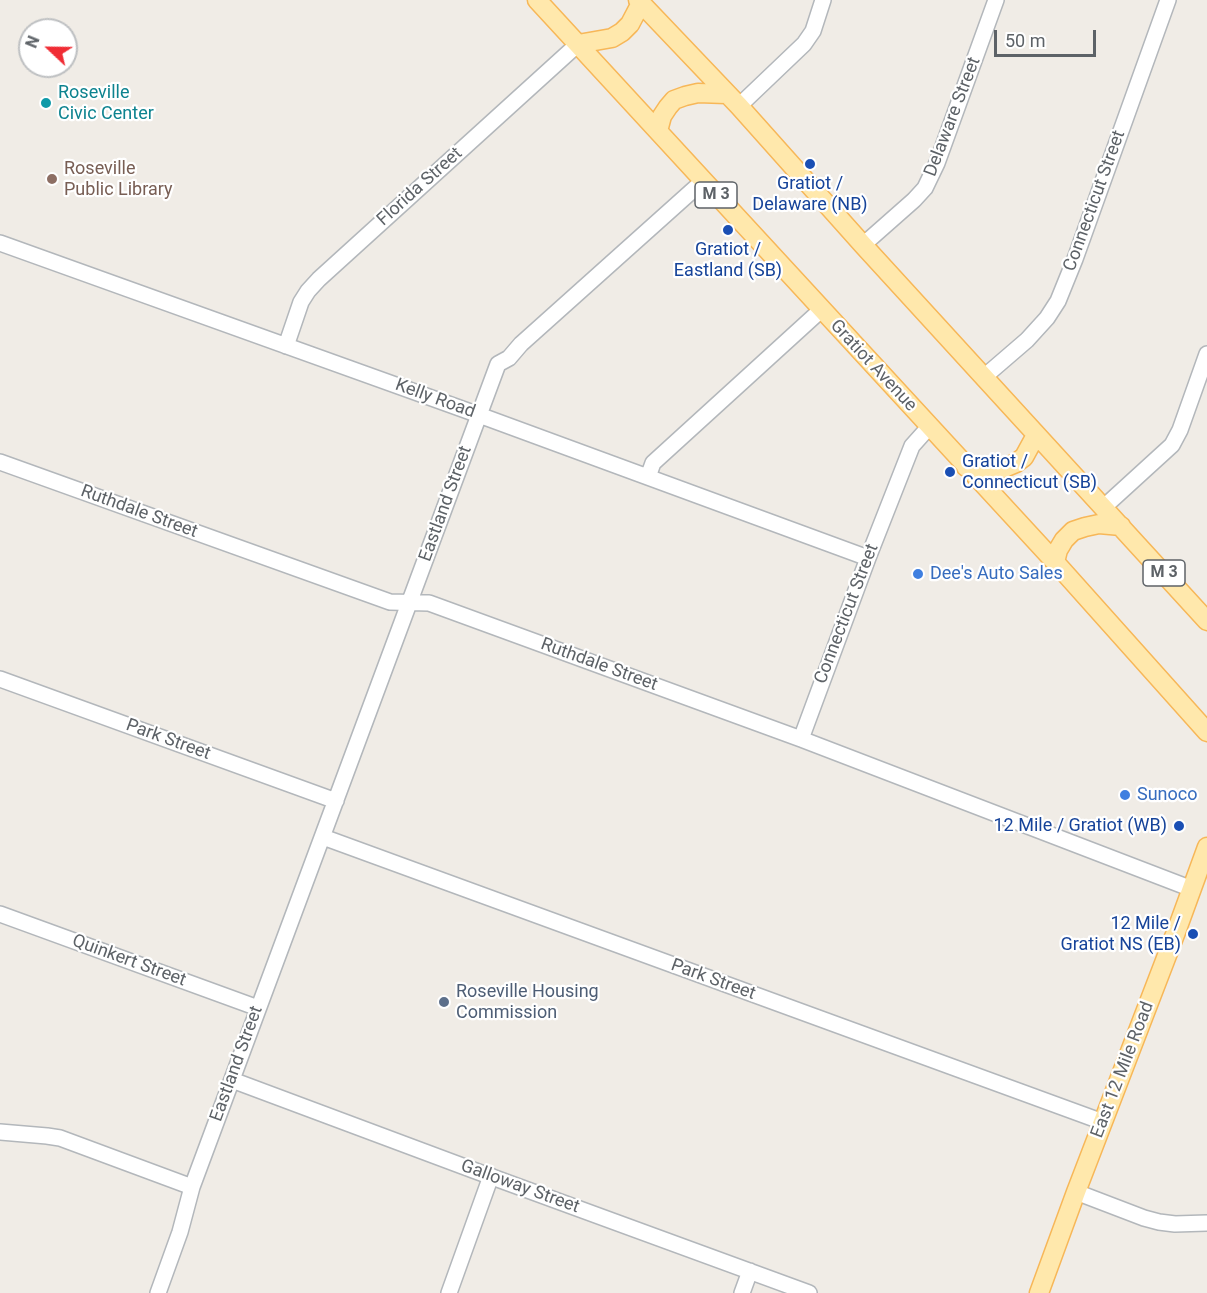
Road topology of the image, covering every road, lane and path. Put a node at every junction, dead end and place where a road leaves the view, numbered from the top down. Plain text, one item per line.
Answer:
1 (537, 0) edge
2 (823, 0) edge
3 (996, 0) edge
4 (1168, 0) edge
5 (640, 2) edge
6 (578, 44) junction
7 (732, 100) junction
8 (658, 131) junction
9 (703, 181) junction
10 (0, 243) edge
11 (863, 245) junction
12 (821, 310) junction
13 (286, 345) junction
14 (1207, 354) edge
15 (984, 377) junction
16 (479, 415) junction
17 (929, 428) junction
18 (1036, 435) junction
19 (0, 462) edge
20 (966, 467) junction
21 (648, 477) junction
22 (1104, 507) junction
23 (1120, 526) junction
24 (868, 558) junction
25 (1054, 562) junction
26 (410, 602) junction
27 (1207, 621) edge
28 (0, 679) edge
29 (1207, 732) edge
30 (801, 738) junction
31 (336, 801) junction
32 (323, 837) junction
33 (1207, 847) edge
34 (1192, 889) junction
35 (0, 914) edge
36 (258, 1008) junction
37 (232, 1080) junction
38 (1103, 1122) junction
39 (0, 1132) edge
40 (491, 1176) junction
41 (192, 1187) junction
42 (1076, 1192) junction
43 (1207, 1223) edge
44 (750, 1271) junction
45 (158, 1293) edge
46 (449, 1293) edge
47 (742, 1293) edge
48 (809, 1293) edge
49 (1039, 1293) edge

1 - 6 main road, Gratiot Avenue / M 3
2 - 7 street
3 - 11 street, Delaware Street
4 - 15 street, Connecticut Street
5 - 6 main road
5 - 7 main road, M 3
6 - 8 main road, Gratiot Avenue / M 3
6 - 13 street, Florida Street
7 - 8 main road
7 - 11 main road, M 3
8 - 9 main road, Gratiot Avenue / M 3
9 - 12 main road, Gratiot Avenue / M 3
9 - 16 street, Eastland Street
10 - 13 street, Kelly Road
11 - 15 main road, M 3
12 - 17 main road, Gratiot Avenue / M 3
12 - 21 street
13 - 16 street, Kelly Road
14 - 22 street
15 - 18 main road, M 3
16 - 21 street, Kelly Road
16 - 26 street, Eastland Street
17 - 20 main road, Gratiot Avenue / M 3
17 - 24 street, Connecticut Street
18 - 20 main road
18 - 22 main road, M 3
19 - 26 street, Ruthdale Street
20 - 25 main road, Gratiot Avenue / M 3
21 - 24 street, Kelly Road
22 - 23 main road, M 3
23 - 25 main road
23 - 27 main road, M 3
24 - 30 street, Connecticut Street
25 - 29 main road, Gratiot Avenue / M 3
26 - 30 street, Ruthdale Street
26 - 31 street, Eastland Street
28 - 31 street, Park Street
30 - 34 street, Ruthdale Street
31 - 32 street, Eastland Street
32 - 36 street, Eastland Street
32 - 38 street, Park Street
33 - 34 main road, East 12 Mile Road
34 - 38 main road, East 12 Mile Road
35 - 36 street, Quinkert Street
36 - 37 street, Eastland Street
37 - 40 street, Galloway Street
37 - 41 street, Eastland Street
38 - 42 main road, East 12 Mile Road
39 - 41 street
40 - 44 street, Galloway Street
40 - 46 street
41 - 45 street, Eastland Street
42 - 43 street
42 - 49 main road, East 12 Mile Road
44 - 47 street
44 - 48 street, Galloway Street

